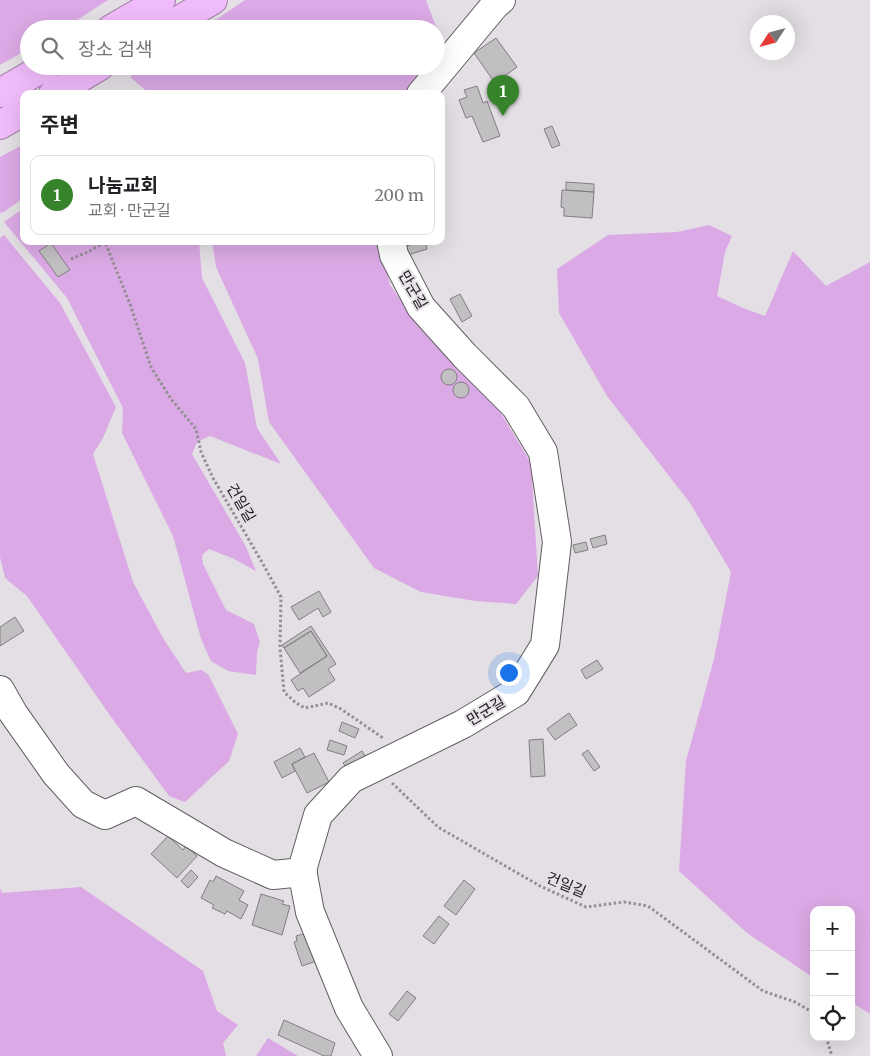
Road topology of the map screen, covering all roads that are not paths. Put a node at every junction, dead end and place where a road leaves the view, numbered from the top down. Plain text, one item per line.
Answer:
1 (161, 0) edge
2 (213, 0) edge
3 (501, 0) edge
4 (127, 20) edge
5 (179, 20) edge
6 (445, 65) edge
7 (31, 75) edge
8 (85, 75) edge
9 (437, 75) edge
10 (60, 90) edge
11 (424, 90) edge
12 (0, 93) edge
13 (20, 113) edge
14 (0, 125) edge
15 (392, 245) edge
16 (0, 690) edge
17 (303, 872) junction
18 (378, 1056) edge

1 - 4 highway
2 - 5 highway
3 - 6 street
7 - 12 highway
8 - 10 highway
9 - 11 street
13 - 14 highway
15 - 17 street, 만군길
16 - 17 street
17 - 18 street, 만군길

